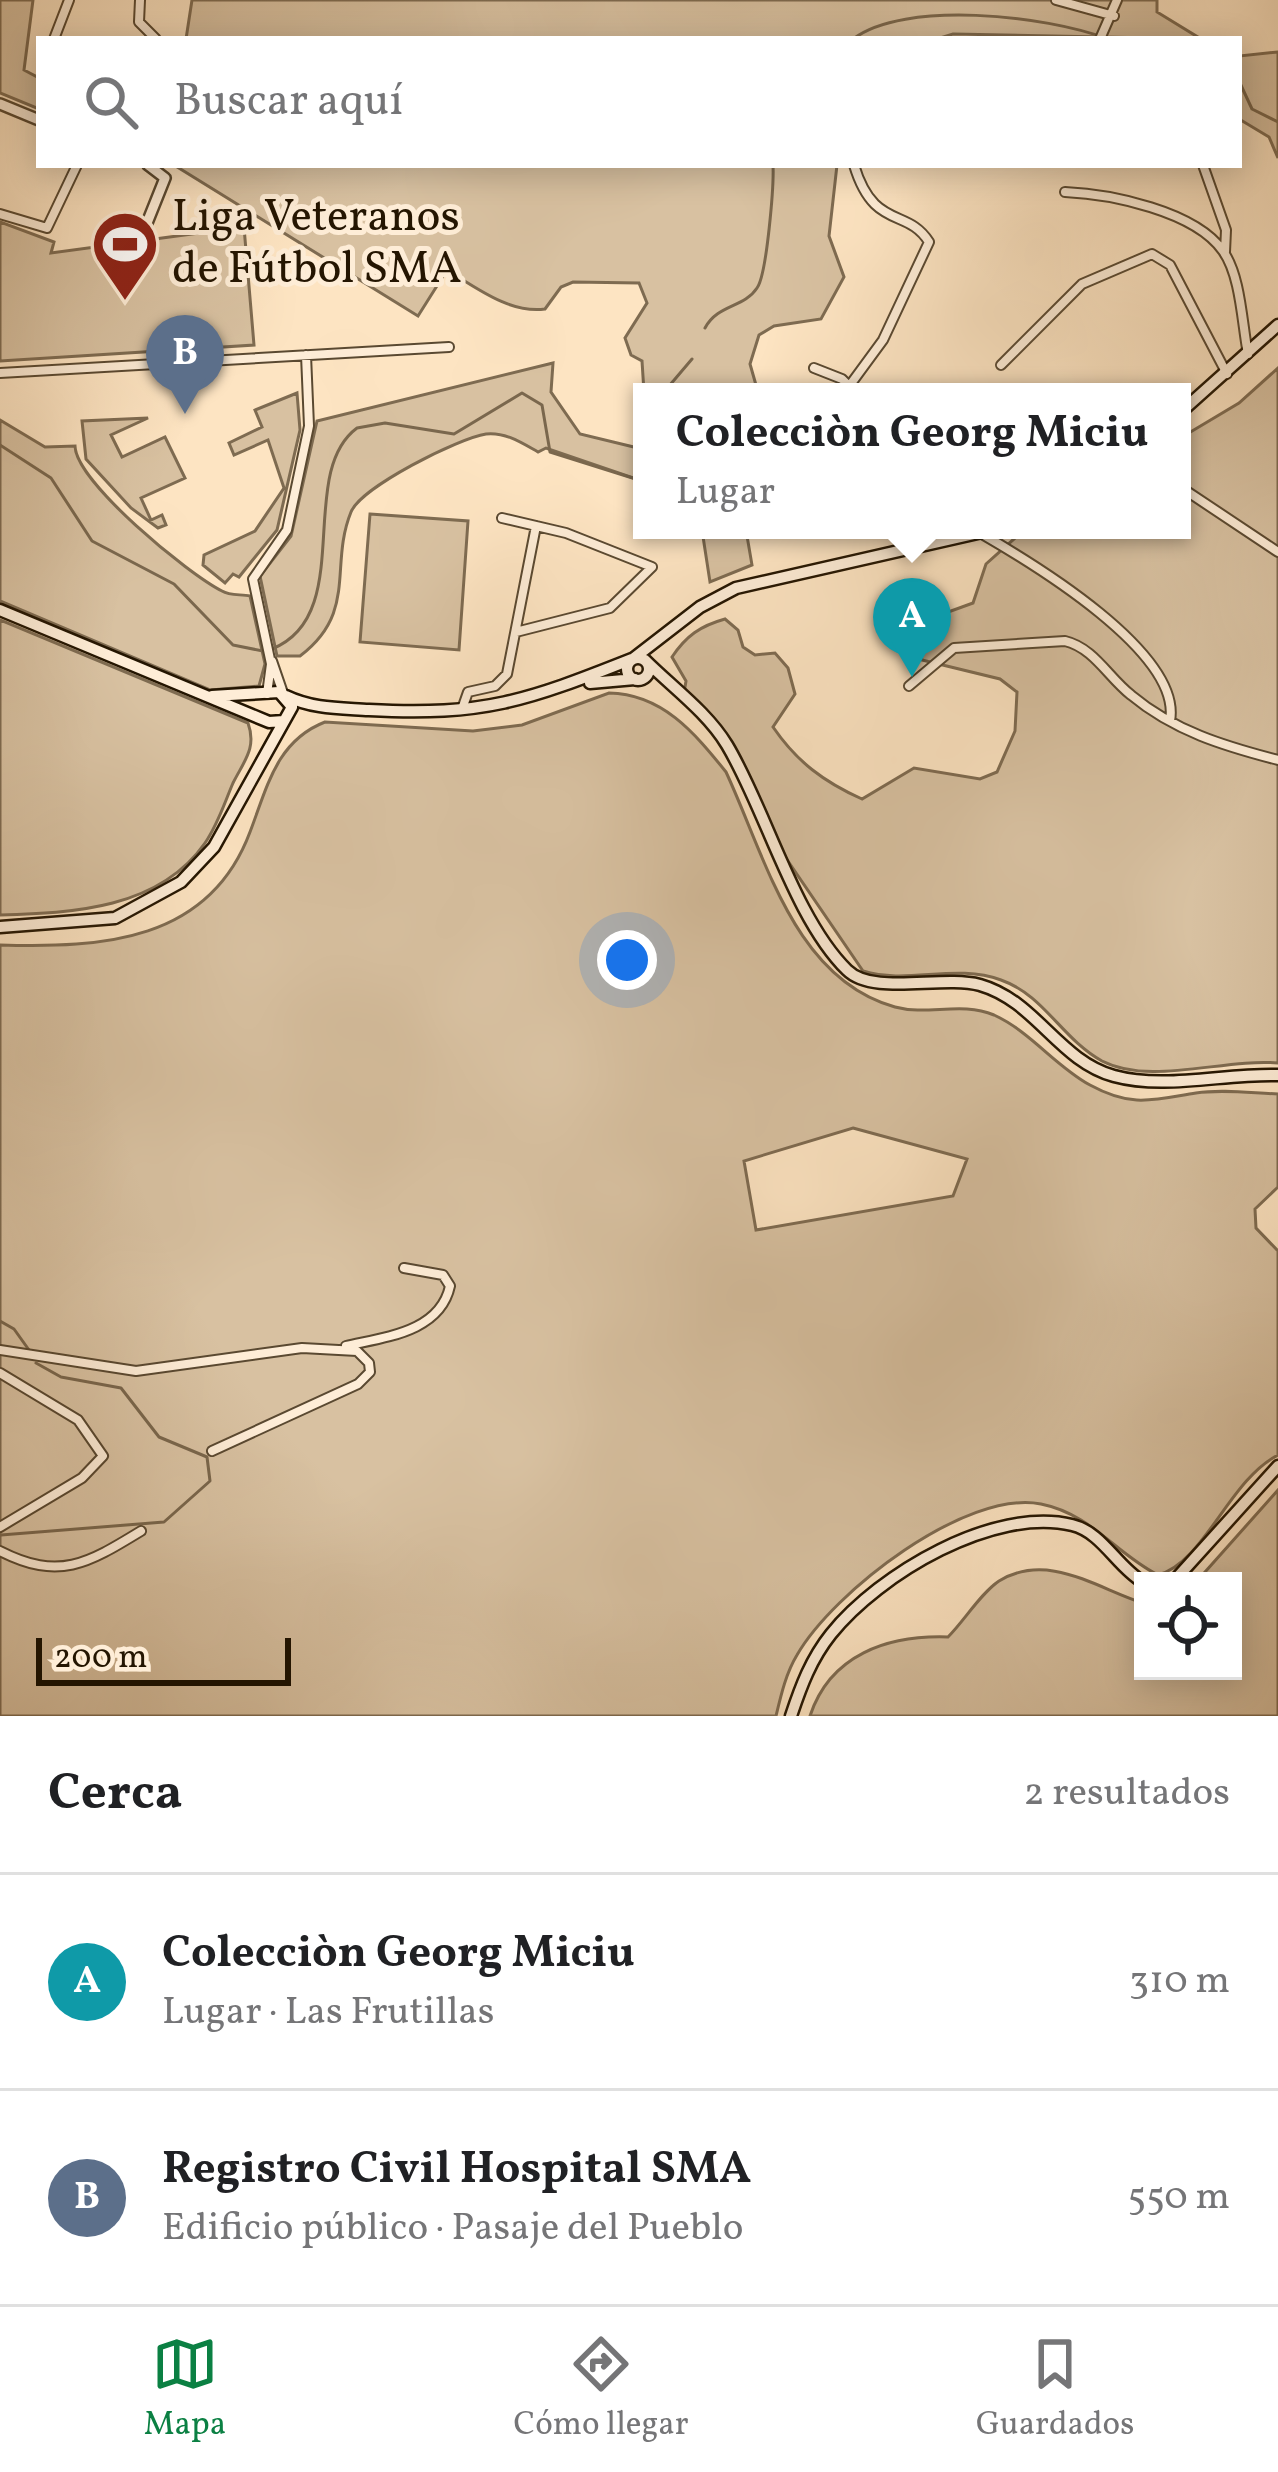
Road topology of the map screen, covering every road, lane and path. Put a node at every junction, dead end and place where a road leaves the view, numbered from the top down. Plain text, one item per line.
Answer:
1 (69, 0) edge
2 (140, 0) edge
3 (1055, 0) edge
4 (1117, 0) edge
5 (1114, 16) junction
6 (1103, 35) edge
7 (55, 36) edge
8 (153, 36) edge
9 (2, 109) edge
10 (36, 119) edge
11 (76, 168) edge
12 (153, 168) edge
13 (855, 168) edge
14 (1205, 168) edge
15 (1065, 192) dead end
16 (0, 214) edge
17 (147, 223) dead end
18 (1225, 253) junction
19 (1278, 325) edge
20 (449, 347) dead end
21 (306, 355) junction
22 (1248, 355) junction
23 (1001, 365) dead end
24 (814, 368) dead end
25 (0, 373) edge
26 (1227, 376) junction
27 (842, 383) edge
28 (855, 383) edge
29 (1191, 404) edge
30 (1191, 494) edge
31 (502, 518) dead end
32 (536, 526) junction
33 (906, 539) edge
34 (954, 539) edge
35 (996, 539) edge
36 (908, 549) junction
37 (1278, 552) edge
38 (0, 610) edge
39 (516, 635) junction
40 (270, 657) junction
41 (642, 662) junction
42 (636, 680) junction
43 (909, 686) dead end
44 (208, 694) junction
45 (284, 694) junction
46 (266, 696) junction
47 (683, 699) junction
48 (462, 715) junction
49 (264, 718) junction
50 (285, 720) junction
51 (1170, 721) junction
52 (262, 756) junction
53 (1278, 760) edge
54 (0, 927) edge
55 (1278, 1075) edge
56 (404, 1268) dead end
57 (339, 1348) junction
58 (0, 1350) edge
59 (0, 1373) edge
60 (212, 1450) dead end
61 (1278, 1466) edge
62 (0, 1527) edge
63 (140, 1532) dead end
64 (0, 1551) edge
65 (1182, 1572) edge
66 (1134, 1574) edge
67 (791, 1716) edge

1 - 7 street
2 - 8 street
3 - 5 street
4 - 5 street
5 - 6 street
9 - 10 street
11 - 16 street
12 - 17 street
13 - 28 street
14 - 18 street
15 - 18 street
18 - 22 street
19 - 22 main road
20 - 21 street
21 - 25 street
21 - 40 street
22 - 26 main road
23 - 26 street
24 - 27 street
26 - 29 main road
30 - 37 street
31 - 32 street
32 - 39 street
32 - 39 street
33 - 36 street
34 - 36 main road
35 - 51 street
36 - 41 main road
38 - 44 main road
39 - 48 street
40 - 45 street
40 - 46 street
41 - 42 main road
41 - 42 main road
41 - 47 main road
41 - 48 main road
42 - 47 main road
42 - 48 main road
43 - 51 street
44 - 46 main road
44 - 49 main road
45 - 46 main road
45 - 48 main road
45 - 50 main road
46 - 49 main road
47 - 55 main road
48 - 50 main road
49 - 50 main road
49 - 52 main road
50 - 52 main road
51 - 53 street
52 - 54 main road
56 - 57 street
57 - 58 street
57 - 60 street
59 - 62 street
61 - 65 main road
63 - 64 street
66 - 67 main road

